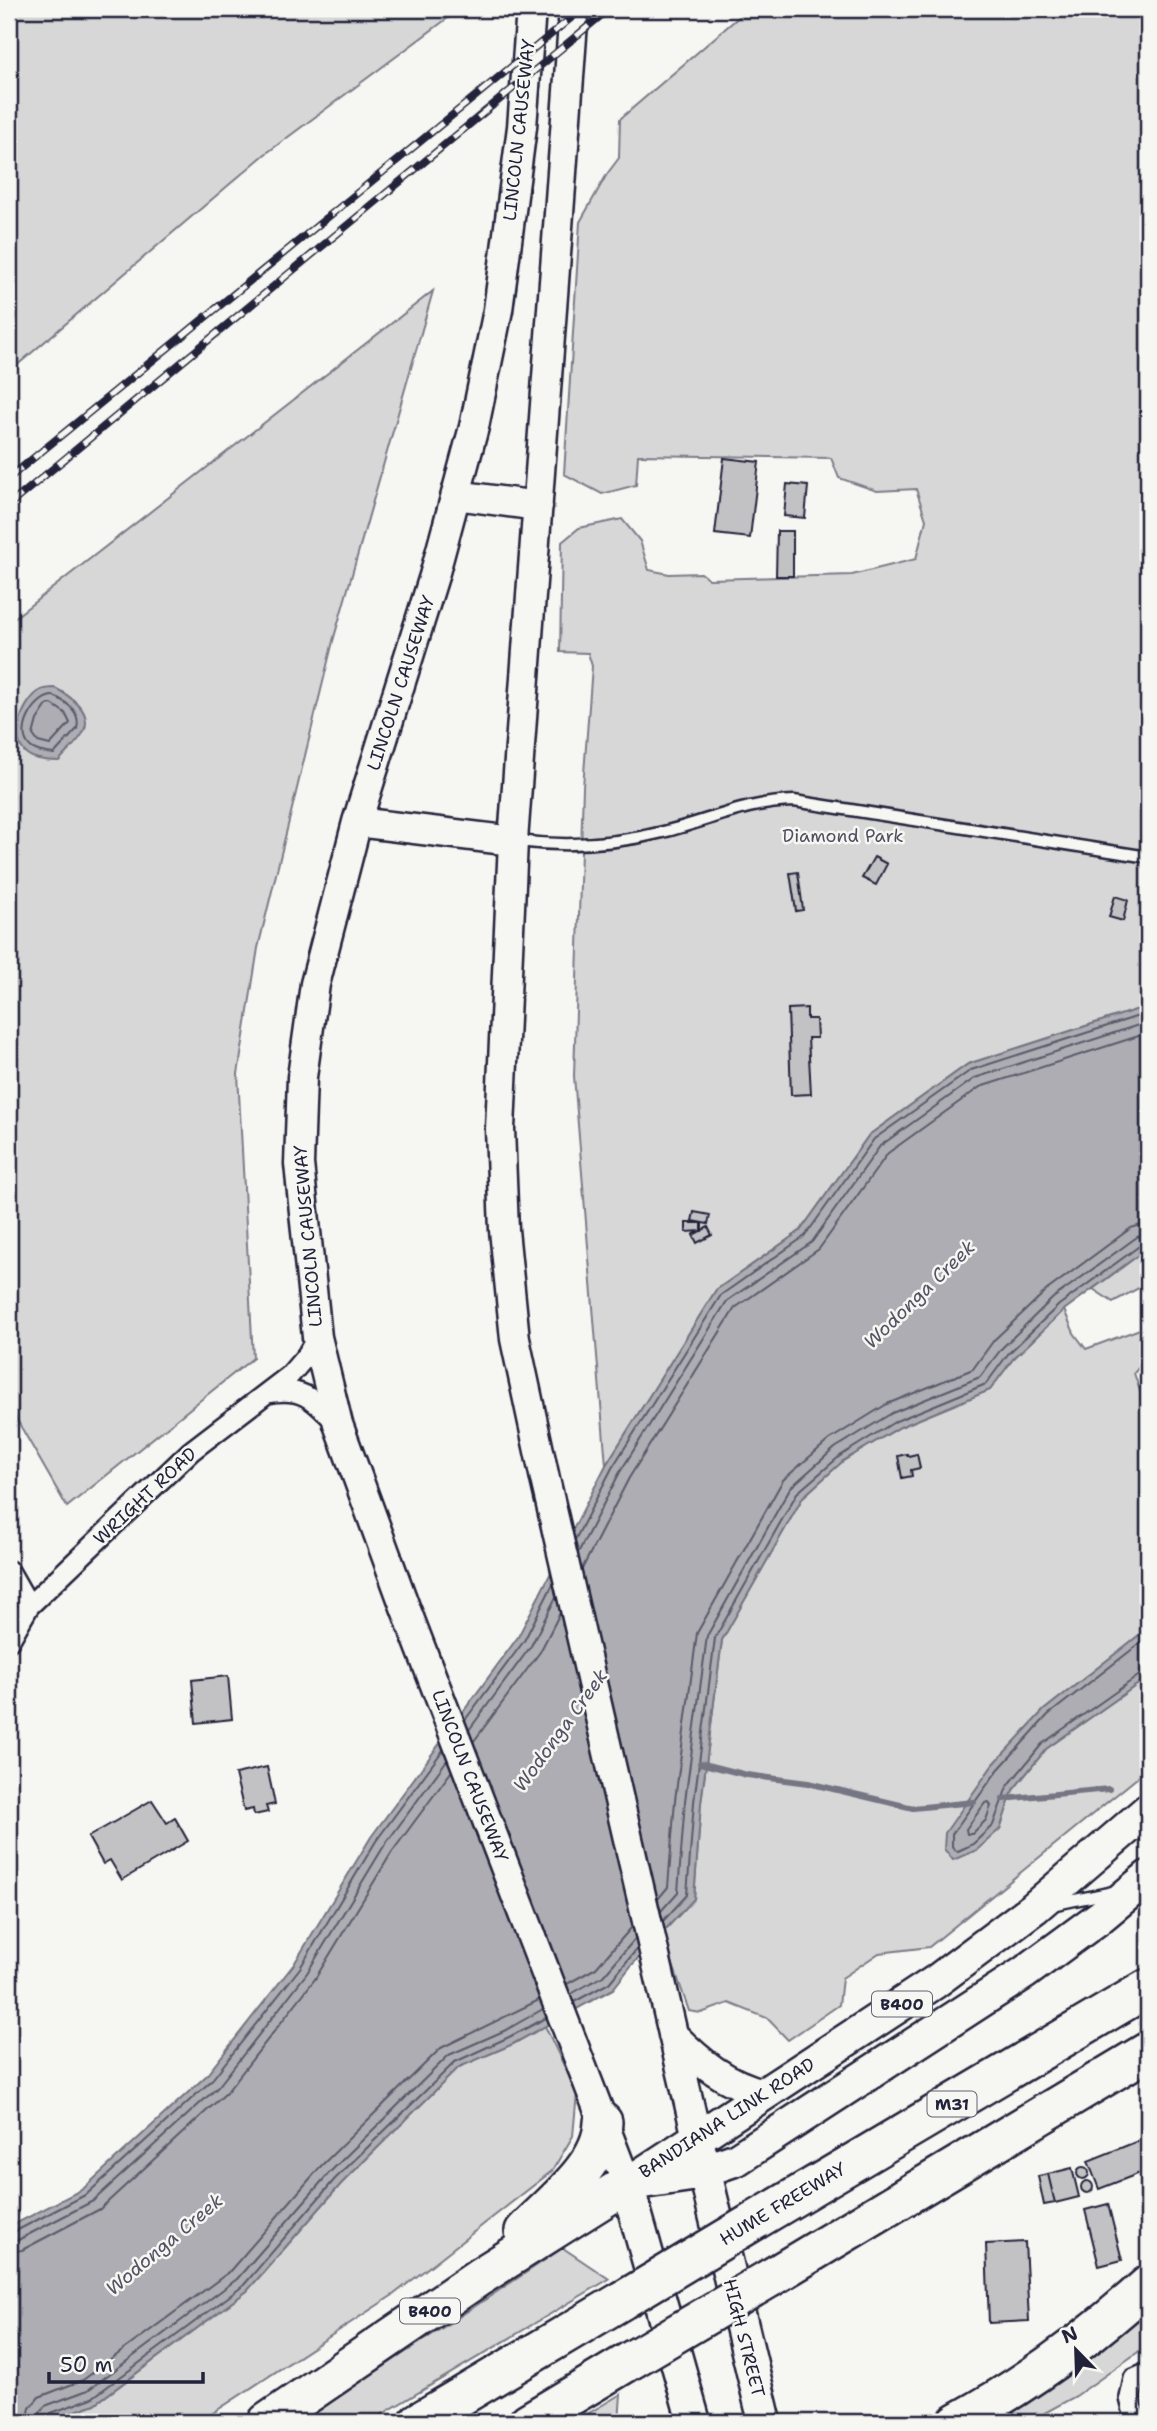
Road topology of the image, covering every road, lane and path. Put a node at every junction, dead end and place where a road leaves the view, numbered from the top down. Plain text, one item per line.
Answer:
1 (531, 9) edge
2 (574, 9) edge
3 (456, 495) junction
4 (538, 506) junction
5 (356, 822) junction
6 (513, 841) junction
7 (1148, 857) edge
8 (317, 1337) junction
9 (267, 1394) junction
10 (338, 1424) junction
11 (9, 1571) edge
12 (29, 1606) junction
13 (9, 1641) edge
14 (1148, 1810) edge
15 (1144, 1883) edge
16 (1034, 1908) junction
17 (1148, 1988) edge
18 (672, 2030) junction
19 (1148, 2051) edge
20 (764, 2093) junction
21 (603, 2122) junction
22 (697, 2138) junction
23 (704, 2172) junction
24 (627, 2184) junction
25 (479, 2277) junction
26 (1148, 2286) edge
27 (1141, 2376) edge
28 (964, 2420) edge
29 (267, 2422) edge
30 (418, 2422) edge
31 (528, 2422) edge
32 (694, 2422) edge
33 (765, 2422) edge
34 (1136, 2422) edge

1 - 3 main road, LINCOLN CAUSEWAY
2 - 4 main road
3 - 4 main road
3 - 5 main road, LINCOLN CAUSEWAY
4 - 6 main road
5 - 6 main road
5 - 8 main road, LINCOLN CAUSEWAY
6 - 7 lane
6 - 18 main road
8 - 9 street, WRIGHT ROAD
8 - 10 main road, LINCOLN CAUSEWAY
9 - 10 street
9 - 12 street, WRIGHT ROAD
10 - 21 main road, LINCOLN CAUSEWAY
11 - 12 street
12 - 13 street, WRIGHT ROAD
14 - 16 main road, BANDIANA LINK ROAD / B400
15 - 16 lane
15 - 23 main road, BANDIANA LINK ROAD / B400
16 - 20 main road, BANDIANA LINK ROAD / B400
17 - 30 highway, HUME FREEWAY / M31, bridge
18 - 20 main road
18 - 22 main road
19 - 31 highway, bridge
20 - 22 main road, BANDIANA LINK ROAD / B400
21 - 24 main road, LINCOLN CAUSEWAY
21 - 25 highway
22 - 23 main road
22 - 24 main road, BANDIANA LINK ROAD / B400
23 - 24 main road, BANDIANA LINK ROAD / B400
23 - 33 main road, HIGH STREET
24 - 25 highway, B400
24 - 32 main road
25 - 29 highway, B400
26 - 28 highway
27 - 34 street

